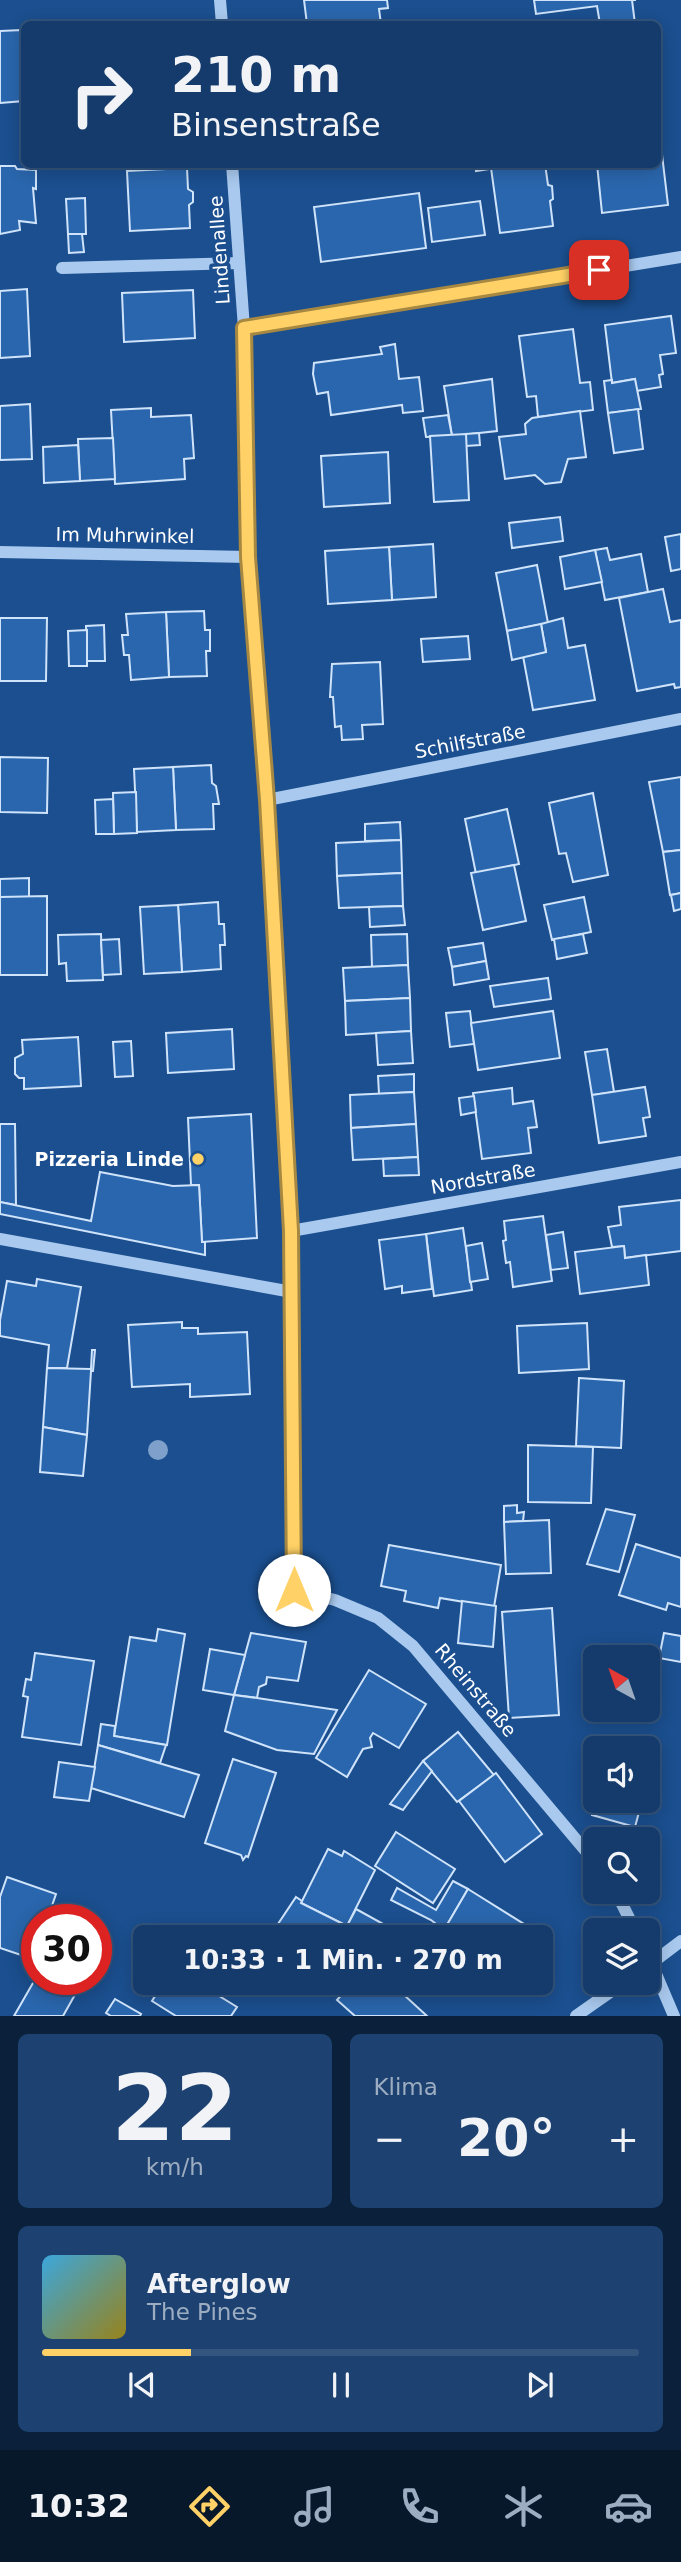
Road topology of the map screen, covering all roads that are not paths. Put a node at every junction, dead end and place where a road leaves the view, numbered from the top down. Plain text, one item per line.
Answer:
1 (220, 0) edge
2 (222, 21) edge
3 (232, 168) edge
4 (681, 257) edge
5 (239, 263) junction
6 (62, 268) dead end
7 (244, 328) junction
8 (0, 552) edge
9 (248, 557) junction
10 (681, 719) edge
11 (267, 800) junction
12 (681, 1162) edge
13 (291, 1231) junction
14 (0, 1239) edge
15 (292, 1292) junction
16 (294, 1590) joint
17 (583, 1847) edge
18 (681, 1941) edge
19 (660, 1954) edge
20 (660, 1985) edge
21 (606, 1995) edge
22 (576, 2016) edge
23 (674, 2016) edge

1 - 2 street
3 - 5 street, Lindenallee
4 - 7 street
5 - 6 street
5 - 7 street, Lindenallee
7 - 9 street, Lindenallee
8 - 9 street, Im Muhrwinkel
9 - 11 street, Lindenallee
10 - 11 street, Schilfstraße
11 - 13 street, Lindenallee
12 - 13 street, Nordstraße
13 - 15 street, Lindenallee
14 - 15 street
15 - 16 street, Lindenallee
16 - 17 street, Rheinstraße
18 - 19 street
20 - 23 street
21 - 22 street

